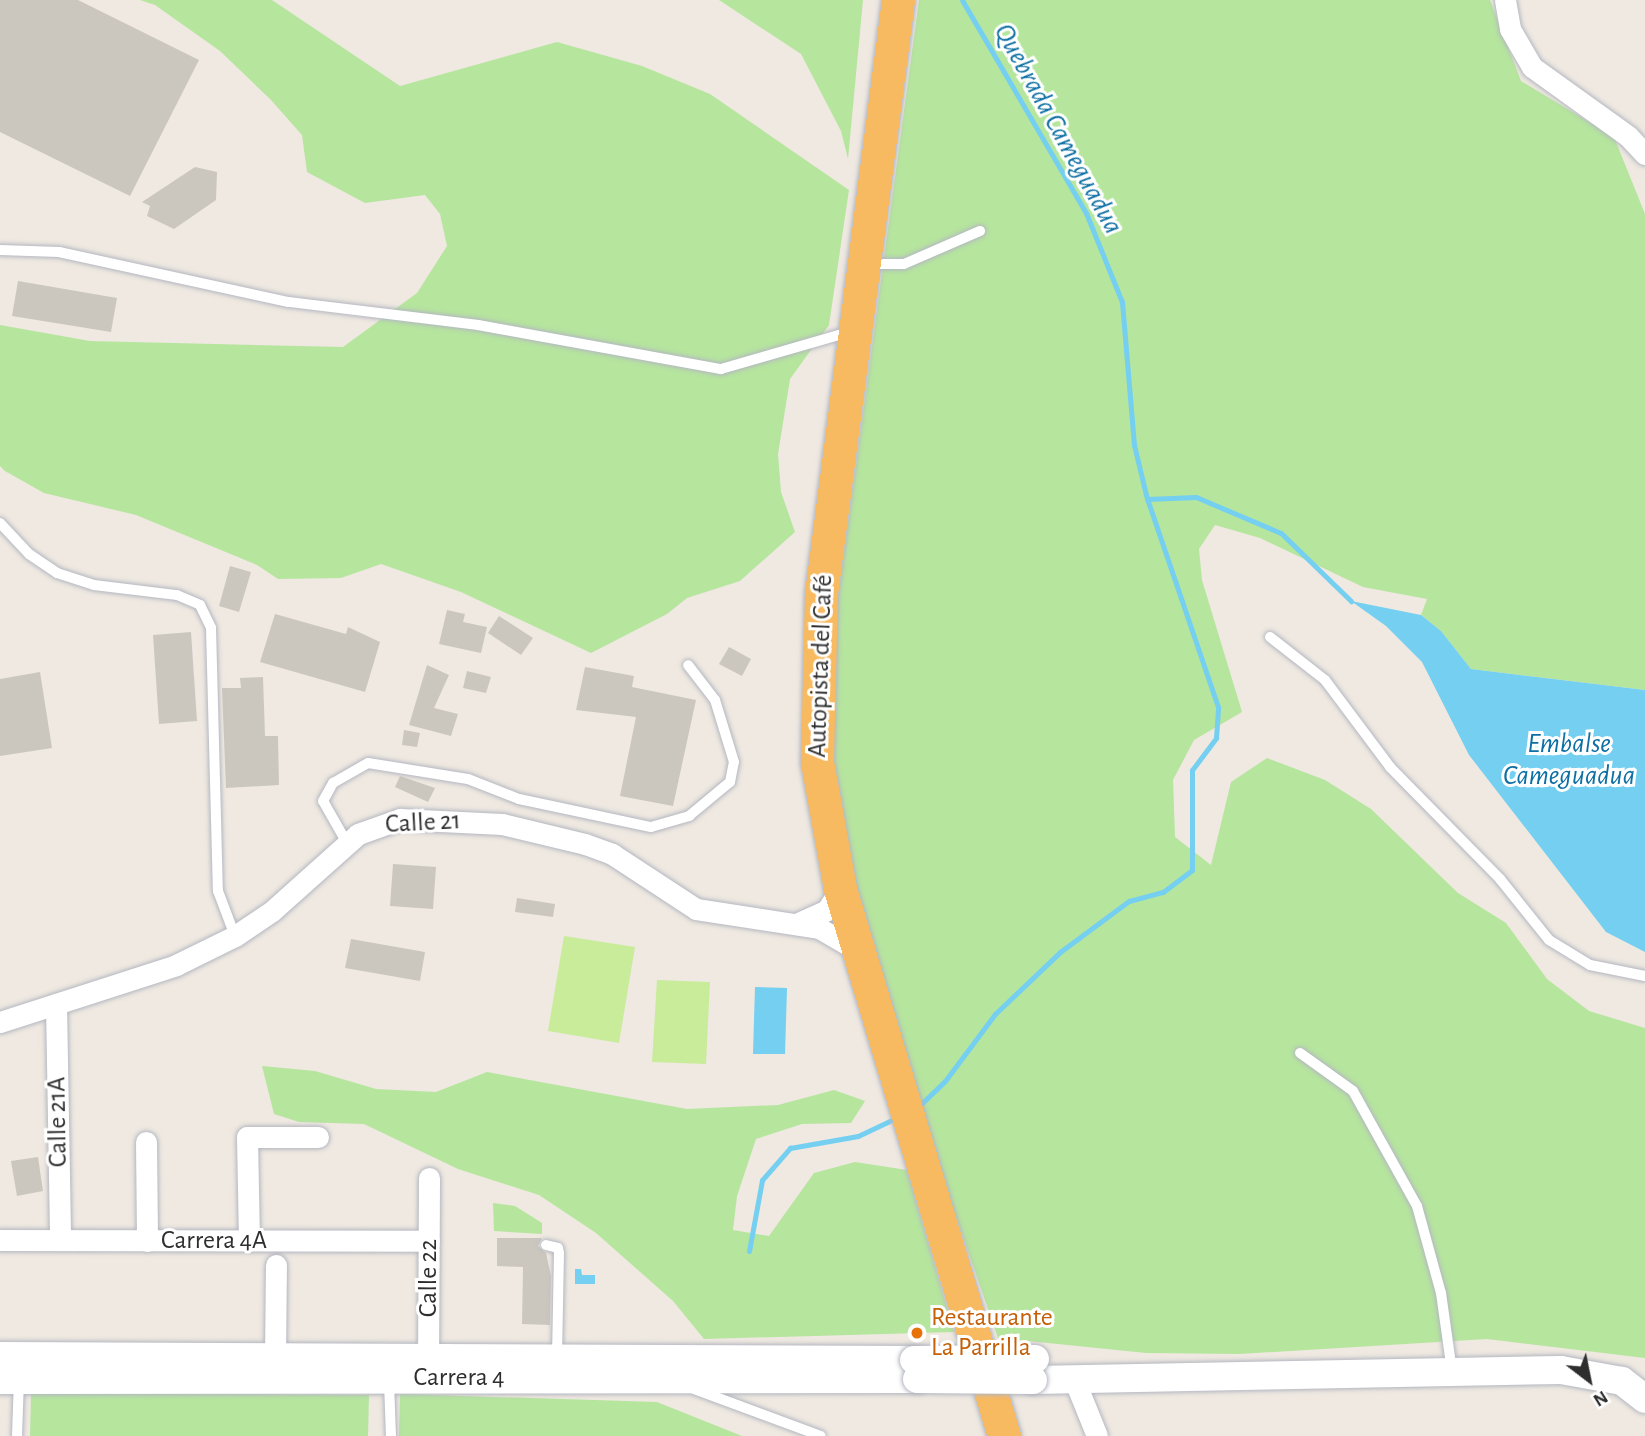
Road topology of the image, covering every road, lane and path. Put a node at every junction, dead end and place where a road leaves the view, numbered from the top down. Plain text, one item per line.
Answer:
1 (1505, 0) edge
2 (897, 11) edge
3 (1645, 154) edge
4 (980, 231) dead end
5 (0, 250) edge
6 (866, 264) junction
7 (856, 330) junction
8 (0, 523) edge
9 (1270, 637) dead end
10 (688, 665) dead end
11 (347, 843) junction
12 (839, 889) junction
13 (794, 924) junction
14 (235, 936) junction
15 (857, 950) junction
16 (1645, 976) edge
17 (56, 1004) junction
18 (0, 1021) edge
19 (1300, 1053) dead end
20 (318, 1138) dead end
21 (146, 1142) dead end
22 (429, 1178) dead end
23 (0, 1240) edge
24 (60, 1240) junction
25 (147, 1241) junction
26 (249, 1241) junction
27 (429, 1241) junction
28 (546, 1245) dead end
29 (276, 1265) dead end
30 (0, 1356) edge
31 (275, 1357) junction
32 (557, 1357) junction
33 (428, 1367) junction
34 (916, 1369) junction
35 (1034, 1369) junction
36 (1452, 1371) junction
37 (669, 1378) junction
38 (1182, 1378) junction
39 (389, 1379) junction
40 (1074, 1379) junction
41 (9, 1380) edge
42 (1645, 1399) edge
43 (18, 1436) edge
44 (391, 1436) edge
45 (821, 1436) edge
46 (1004, 1436) edge
47 (1097, 1436) edge

1 - 3 street
2 - 6 highway, Autopista del Café
4 - 6 lane
5 - 7 lane
6 - 7 highway, Autopista del Café
7 - 12 highway, Autopista del Café
8 - 14 lane
9 - 16 lane
10 - 11 lane
11 - 13 street, Calle 21
11 - 14 street, Calle 21
12 - 13 street, Calle 21
12 - 15 highway, Autopista del Café
13 - 15 street, Calle 21
14 - 17 street, Calle 21
15 - 46 highway, Autopista del Café
17 - 18 street, Calle 21
17 - 24 street, Calle 21A
19 - 36 lane
20 - 26 street
21 - 25 street
22 - 27 street, Calle 22
23 - 24 street, Carrera 4A
24 - 25 street, Carrera 4A
25 - 26 street, Carrera 4A
26 - 27 street, Carrera 4A
27 - 33 street, Calle 22
28 - 32 lane
29 - 31 street
30 - 31 main road, Carrera 4
31 - 33 main road, Carrera 4
32 - 33 main road, Carrera 4
32 - 34 main road, Carrera 4
33 - 37 main road, Carrera 4
33 - 39 main road, Carrera 4
34 - 35 main road, bridge
34 - 37 main road, Carrera 4
35 - 38 main road
35 - 40 main road
36 - 38 main road
36 - 42 main road
37 - 45 lane
38 - 40 main road
39 - 41 main road, Carrera 4
39 - 44 lane
40 - 47 street
41 - 43 lane

